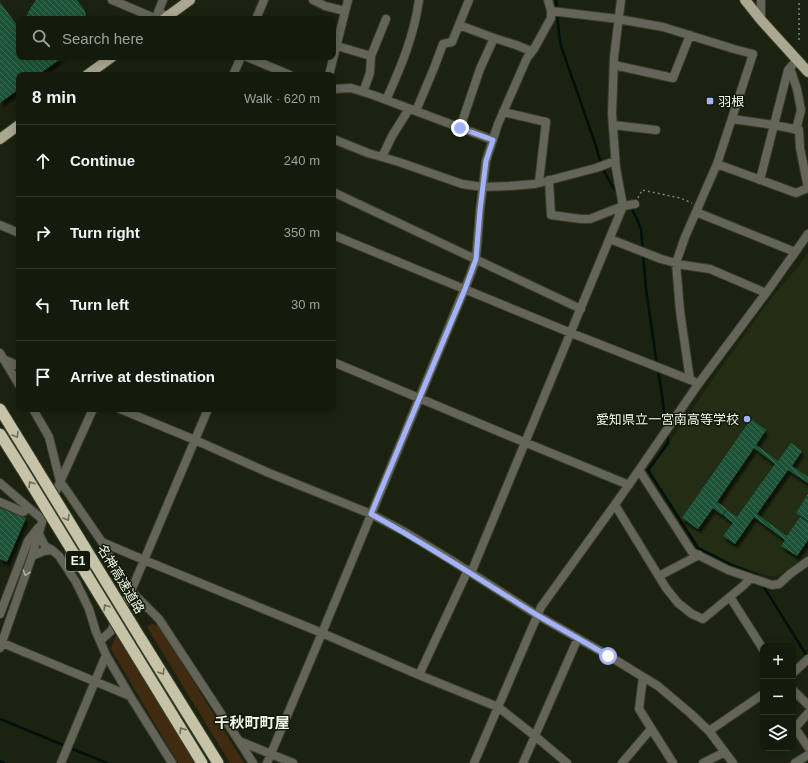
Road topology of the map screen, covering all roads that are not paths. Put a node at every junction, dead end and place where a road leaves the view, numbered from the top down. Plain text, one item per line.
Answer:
1 (112, 0) edge
2 (162, 0) edge
3 (190, 0) edge
4 (264, 0) edge
5 (313, 0) edge
6 (348, 0) edge
7 (419, 0) edge
8 (469, 0) edge
9 (548, 0) edge
10 (621, 0) edge
11 (745, 0) edge
12 (761, 0) edge
13 (345, 11) junction
14 (551, 11) junction
15 (150, 16) edge
16 (163, 16) edge
17 (169, 16) edge
18 (257, 16) edge
19 (386, 18) dead end
20 (618, 19) junction
21 (761, 20) junction
22 (459, 25) junction
23 (690, 35) junction
24 (494, 38) junction
25 (337, 46) junction
26 (336, 50) edge
27 (532, 52) junction
28 (371, 56) junction
29 (108, 60) edge
30 (240, 60) edge
31 (254, 60) edge
32 (333, 60) edge
33 (793, 64) junction
34 (614, 65) junction
35 (91, 72) edge
36 (234, 72) edge
37 (283, 72) edge
38 (330, 72) edge
39 (808, 72) edge
40 (336, 89) edge
41 (363, 92) junction
42 (386, 100) junction
43 (412, 110) junction
44 (503, 112) junction
45 (732, 119) junction
46 (613, 125) junction
47 (774, 125) junction
48 (16, 127) edge
49 (460, 128) junction
50 (656, 130) dead end
51 (796, 130) junction
52 (0, 139) edge
53 (336, 140) edge
54 (493, 140) junction
55 (382, 157) junction
56 (615, 161) junction
57 (717, 164) junction
58 (549, 180) junction
59 (760, 180) junction
60 (539, 182) junction
61 (483, 187) junction
62 (808, 188) edge
63 (336, 193) edge
64 (635, 204) road end
65 (623, 206) junction
66 (697, 209) junction
67 (0, 225) edge
68 (16, 232) edge
69 (808, 234) edge
70 (336, 236) edge
71 (610, 239) junction
72 (795, 252) junction
73 (476, 259) junction
74 (676, 263) junction
75 (465, 289) junction
76 (766, 293) junction
77 (581, 309) junction
78 (571, 333) junction
79 (1, 358) edge
80 (336, 363) edge
81 (16, 365) edge
82 (16, 380) edge
83 (690, 380) junction
84 (699, 383) junction
85 (419, 398) junction
86 (0, 409) edge
87 (35, 412) edge
88 (92, 412) edge
89 (127, 412) edge
90 (207, 412) edge
91 (0, 434) edge
92 (195, 440) junction
93 (525, 443) junction
94 (639, 470) junction
95 (60, 481) junction
96 (0, 483) edge
97 (629, 485) junction
98 (0, 502) edge
99 (615, 506) junction
100 (28, 508) junction
101 (371, 514) junction
102 (42, 521) junction
103 (39, 534) junction
104 (102, 542) junction
105 (52, 550) junction
106 (699, 555) junction
107 (32, 556) junction
108 (144, 560) junction
109 (807, 566) edge
110 (470, 572) junction
111 (659, 576) junction
112 (751, 578) junction
113 (131, 591) junction
114 (730, 597) junction
115 (0, 614) edge
116 (538, 615) junction
117 (322, 633) junction
118 (578, 638) junction
119 (100, 641) junction
120 (1, 644) edge
121 (760, 644) edge
122 (106, 654) junction
123 (808, 659) edge
124 (796, 670) edge
125 (419, 675) junction
126 (643, 677) junction
127 (95, 681) junction
128 (796, 693) edge
129 (130, 696) junction
130 (760, 696) edge
131 (808, 705) edge
132 (498, 707) junction
133 (808, 713) edge
134 (651, 729) junction
135 (709, 732) junction
136 (535, 736) junction
137 (239, 741) junction
138 (808, 747) edge
139 (725, 752) junction
140 (271, 754) junction
141 (808, 755) edge
142 (61, 763) edge
143 (172, 763) edge
144 (202, 763) edge
145 (218, 763) edge
146 (253, 763) edge
147 (267, 763) edge
148 (293, 763) edge
149 (474, 763) edge
150 (523, 763) edge
151 (566, 763) edge
152 (622, 763) edge
153 (673, 763) edge
154 (703, 763) edge
155 (733, 763) edge
156 (795, 763) edge

1 - 15 street
2 - 16 street
3 - 17 main road
4 - 18 street
5 - 13 street
6 - 13 street
7 - 42 street
8 - 22 street
9 - 14 street
10 - 20 street
11 - 21 main road
12 - 21 street
13 - 25 street
14 - 20 street
14 - 27 street
19 - 28 street
20 - 23 street
20 - 34 street
21 - 33 main road
22 - 24 street
22 - 43 street
23 - 34 street
23 - 45 street
24 - 27 street
24 - 49 street
25 - 26 street
25 - 28 street
27 - 44 street
28 - 41 street
29 - 35 main road
30 - 36 street
31 - 37 street
32 - 38 street
33 - 39 main road
33 - 47 street
33 - 51 street
34 - 46 street
40 - 41 street
41 - 42 street
42 - 43 street
43 - 49 street
43 - 55 street
44 - 54 street
44 - 60 street
45 - 47 street
45 - 57 street
46 - 50 street
46 - 56 street
47 - 51 street
47 - 59 street
48 - 52 main road
49 - 54 street
51 - 62 street
53 - 55 street
54 - 61 street
55 - 61 street
56 - 58 street
56 - 65 street
57 - 59 street
57 - 66 street
58 - 60 street
58 - 65 street
59 - 62 street
60 - 61 street
61 - 73 street
63 - 73 street
64 - 65 street
65 - 71 street
66 - 72 street
66 - 74 street
67 - 68 street
69 - 72 street
70 - 75 street
71 - 74 street
71 - 77 street
72 - 76 street
73 - 75 street
73 - 77 street
74 - 76 street
74 - 83 street
75 - 78 street
75 - 85 street
76 - 84 street
77 - 78 street
78 - 83 street
78 - 93 street
79 - 81 street
79 - 82 street
80 - 85 street
83 - 84 street
84 - 94 street
85 - 93 street
85 - 101 street
86 -> 145 highway, 名神高速道路 / E1, bridge
87 - 95 street
88 - 95 street
89 - 92 street
90 - 92 street
144 -> 91 highway, 名神高速道路 / E1, bridge
92 - 101 street
92 - 108 street
93 - 97 street
93 - 110 street
94 - 97 street
94 - 106 street
95 - 102 street
95 - 104 street
96 - 100 street
97 - 99 street
98 - 100 street
99 - 111 street
99 - 116 street
100 - 102 street
101 - 110 street
101 - 117 street
102 - 103 street
102 - 115 street
103 - 105 street
103 - 107 street
104 - 108 street
104 - 113 street
105 - 107 street
105 - 119 street
106 - 111 street
106 - 112 street
107 -> 120 street
108 - 113 street
108 - 117 street
109 - 112 street
110 - 116 street
110 - 125 street
111 - 114 street
112 - 114 street
113 - 119 street
113 - 137 street
114 - 121 street
116 - 118 street
116 - 132 street
117 - 125 street
117 - 140 street
118 - 126 street
118 - 136 street
119 - 122 street
120 - 127 street
122 - 127 street
122 - 129 street
123 - 124 street
125 - 132 street
126 - 134 street
126 - 135 street
127 - 129 street
127 - 142 street
128 - 131 street
129 - 143 street
130 - 135 street
132 - 136 street
132 - 149 street
133 - 138 street
134 - 152 street
134 - 153 street
135 - 139 street
136 - 150 street
136 - 151 street
137 - 140 street
137 - 146 street
139 - 154 street
139 - 155 street
140 - 147 street
140 - 148 street
141 - 156 street

